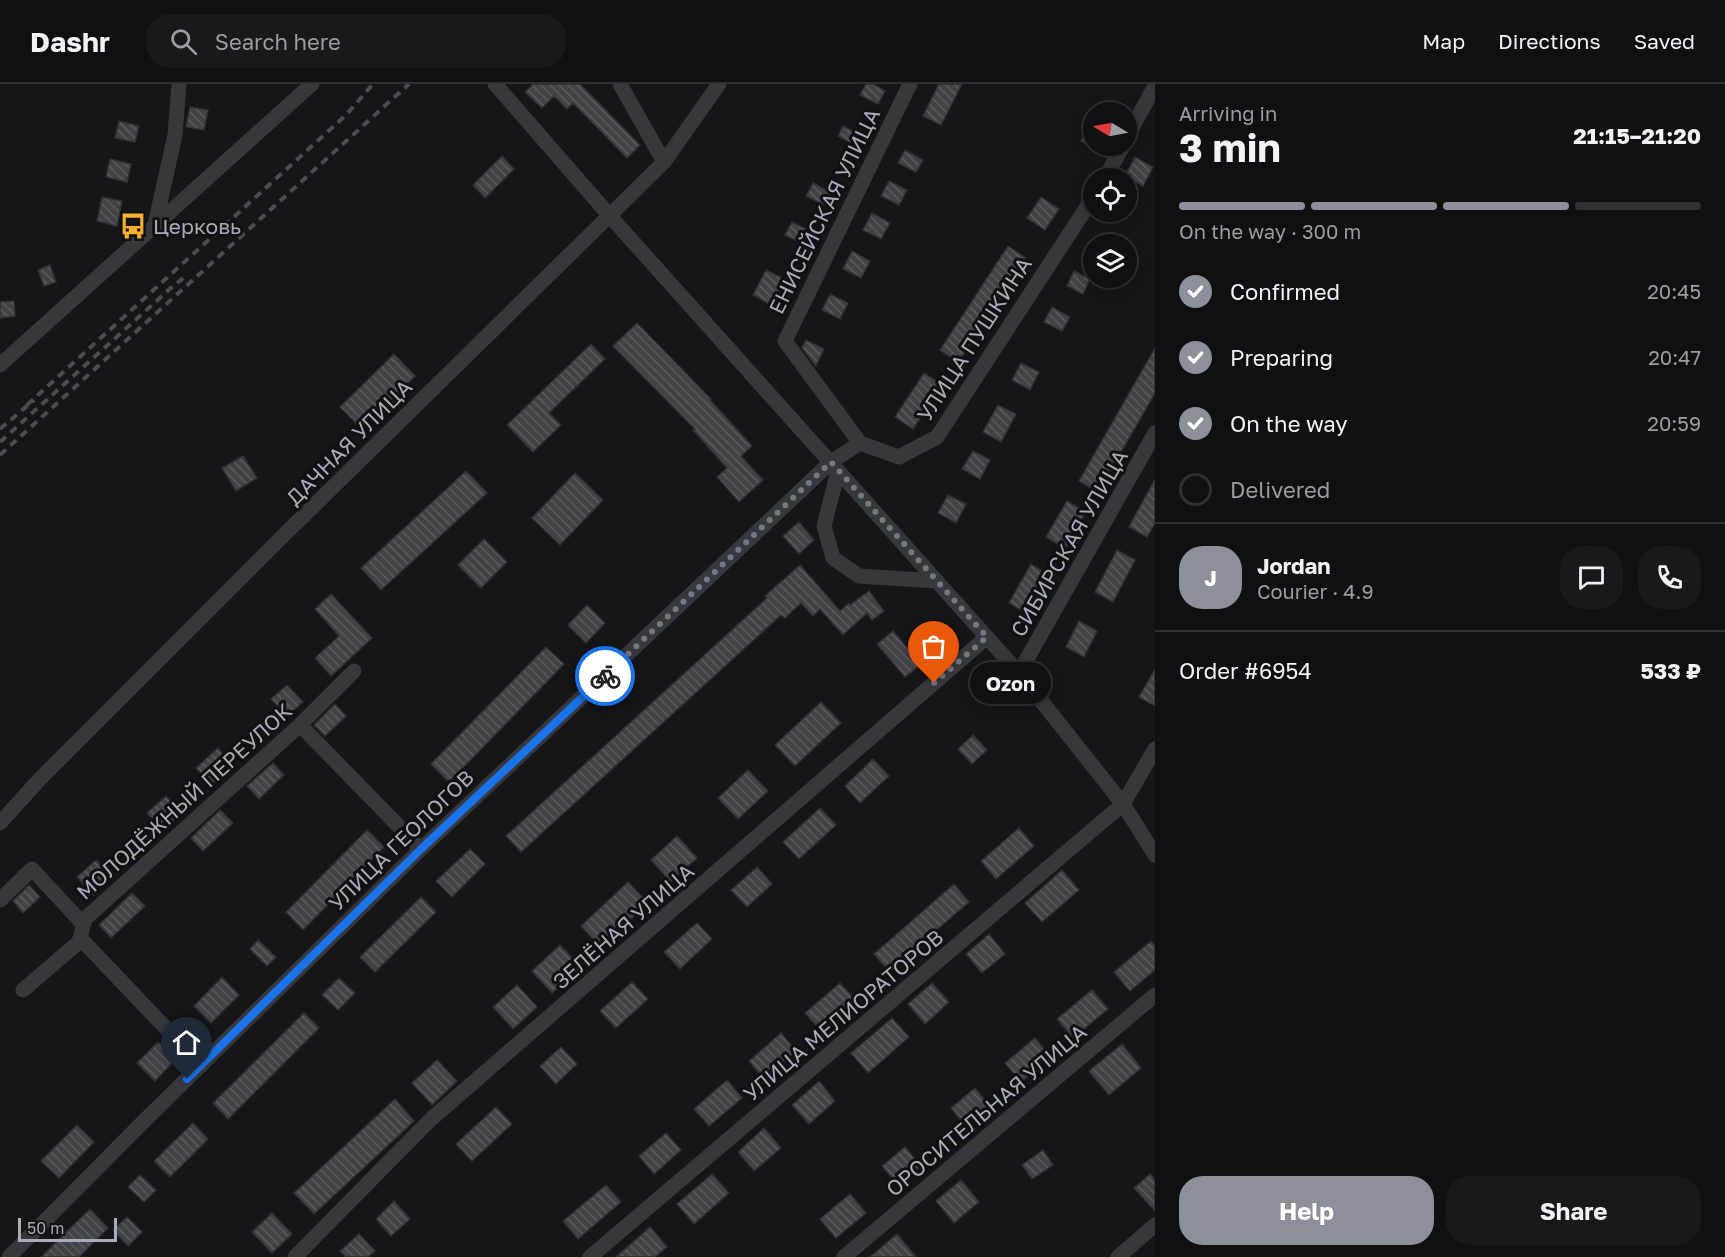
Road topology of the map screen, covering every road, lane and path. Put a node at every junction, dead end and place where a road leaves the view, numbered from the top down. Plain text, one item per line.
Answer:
1 (179, 84) edge
2 (312, 84) edge
3 (495, 84) edge
4 (620, 84) edge
5 (719, 84) edge
6 (910, 84) edge
7 (1155, 86) edge
8 (1137, 119) edge
9 (664, 162) junction
10 (1083, 213) edge
11 (609, 215) junction
12 (155, 225) junction
13 (0, 365) edge
14 (1155, 433) edge
15 (860, 443) junction
16 (835, 466) junction
17 (937, 581) junction
18 (987, 637) junction
19 (354, 671) dead end
20 (1019, 673) junction
21 (300, 725) junction
22 (1155, 749) edge
23 (1124, 804) junction
24 (0, 823) edge
25 (421, 849) junction
26 (1155, 855) edge
27 (0, 900) edge
28 (82, 931) junction
29 (23, 990) dead end
30 (1155, 996) edge
31 (201, 1065) junction
32 (1155, 1225) edge
33 (9, 1257) edge
34 (295, 1257) edge
35 (591, 1257) edge
36 (844, 1257) edge
37 (1118, 1257) edge

1 - 12 street
2 - 12 street
3 - 11 street
4 - 9 street
5 - 9 street, ДАЧНАЯ УЛИЦА
6 - 15 street, ЕНИСЕЙСКАЯ УЛИЦА
7 - 8 street
9 - 11 street, ДАЧНАЯ УЛИЦА
10 - 15 street, УЛИЦА ПУШКИНА
11 - 16 street
11 - 24 street, ДАЧНАЯ УЛИЦА
12 - 13 street
14 - 20 street, СИБИРСКАЯ УЛИЦА
15 - 16 street
16 - 17 street
16 - 17 street
16 - 25 street, УЛИЦА ГЕОЛОГОВ
17 - 18 street
18 - 20 street
18 - 34 street, ЗЕЛЁНАЯ УЛИЦА
19 - 21 street, МОЛОДЁЖНЫЙ ПЕРЕУЛОК
20 - 23 street
21 - 25 street
21 - 28 street, МОЛОДЁЖНЫЙ ПЕРЕУЛОК
22 - 23 street
23 - 26 street
23 - 35 street, УЛИЦА МЕЛИОРАТОРОВ
25 - 31 street, УЛИЦА ГЕОЛОГОВ
27 - 28 street
28 - 29 street, МОЛОДЁЖНЫЙ ПЕРЕУЛОК
28 - 31 street
30 - 36 street, ОРОСИТЕЛЬНАЯ УЛИЦА
31 - 33 street, УЛИЦА ГЕОЛОГОВ
32 - 37 street

